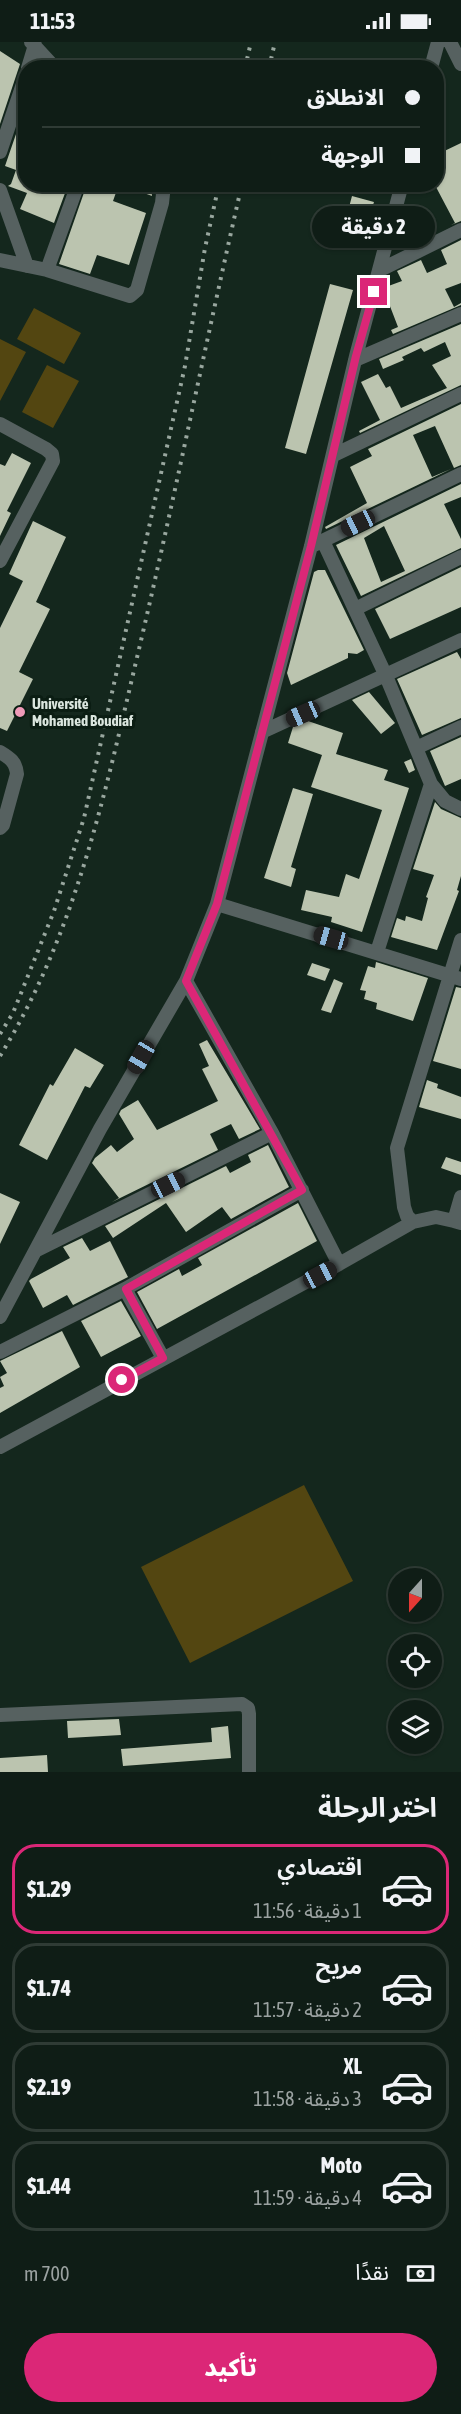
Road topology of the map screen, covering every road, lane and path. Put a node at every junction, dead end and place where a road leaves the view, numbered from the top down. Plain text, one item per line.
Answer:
1 (438, 42) edge
2 (450, 42) edge
3 (33, 43) edge
4 (30, 60) edge
5 (48, 60) edge
6 (433, 60) edge
7 (461, 64) edge
8 (18, 99) edge
9 (0, 152) edge
10 (0, 190) edge
11 (75, 192) edge
12 (162, 192) edge
13 (400, 192) edge
14 (461, 230) edge
15 (0, 260) edge
16 (27, 266) junction
17 (47, 270) junction
18 (380, 270) junction
19 (461, 314) edge
20 (356, 360) junction
21 (461, 394) edge
22 (0, 424) edge
23 (334, 455) junction
24 (461, 474) edge
25 (317, 544) junction
26 (461, 557) edge
27 (0, 561) edge
28 (355, 609) junction
29 (461, 640) edge
30 (386, 676) junction
31 (461, 727) edge
32 (262, 732) junction
33 (416, 748) junction
34 (0, 752) edge
35 (431, 784) junction
36 (460, 807) edge
37 (0, 828) edge
38 (217, 904) junction
39 (461, 940) edge
40 (377, 952) junction
41 (456, 978) edge
42 (186, 981) junction
43 (272, 1133) junction
44 (302, 1190) junction
45 (461, 1197) edge
46 (413, 1222) junction
47 (457, 1222) edge
48 (37, 1250) junction
49 (339, 1264) junction
50 (126, 1289) junction
51 (0, 1317) edge
52 (0, 1352) edge
53 (163, 1358) junction
54 (0, 1447) edge
55 (0, 1715) edge
56 (249, 1772) edge

1 - 6 street
2 - 7 street
3 - 4 street
3 - 5 street
8 - 9 street
10 - 16 street
11 - 17 street
12 - 17 street
13 - 18 street
14 - 18 street
15 - 16 street
16 - 17 street
18 - 20 street
19 - 20 street
20 - 23 street
21 - 23 street
22 - 27 street
23 - 25 street
24 - 25 street
25 - 28 street
25 - 32 street
26 - 28 street
28 - 30 street
29 - 30 street
30 - 32 street
30 - 33 street
31 - 33 street
32 - 38 street
33 - 35 street
34 - 37 street
35 - 36 street
35 - 40 street
38 - 40 street
38 - 42 street
39 - 41 street
40 - 41 street
41 - 46 street
42 - 43 street
42 - 48 street
43 - 44 street
43 - 48 street
44 - 49 street
44 - 50 street
45 - 47 street
46 - 47 street
46 - 49 street
48 - 51 street
49 - 53 street
50 - 52 street
50 - 53 street
53 - 54 street
55 - 56 street

